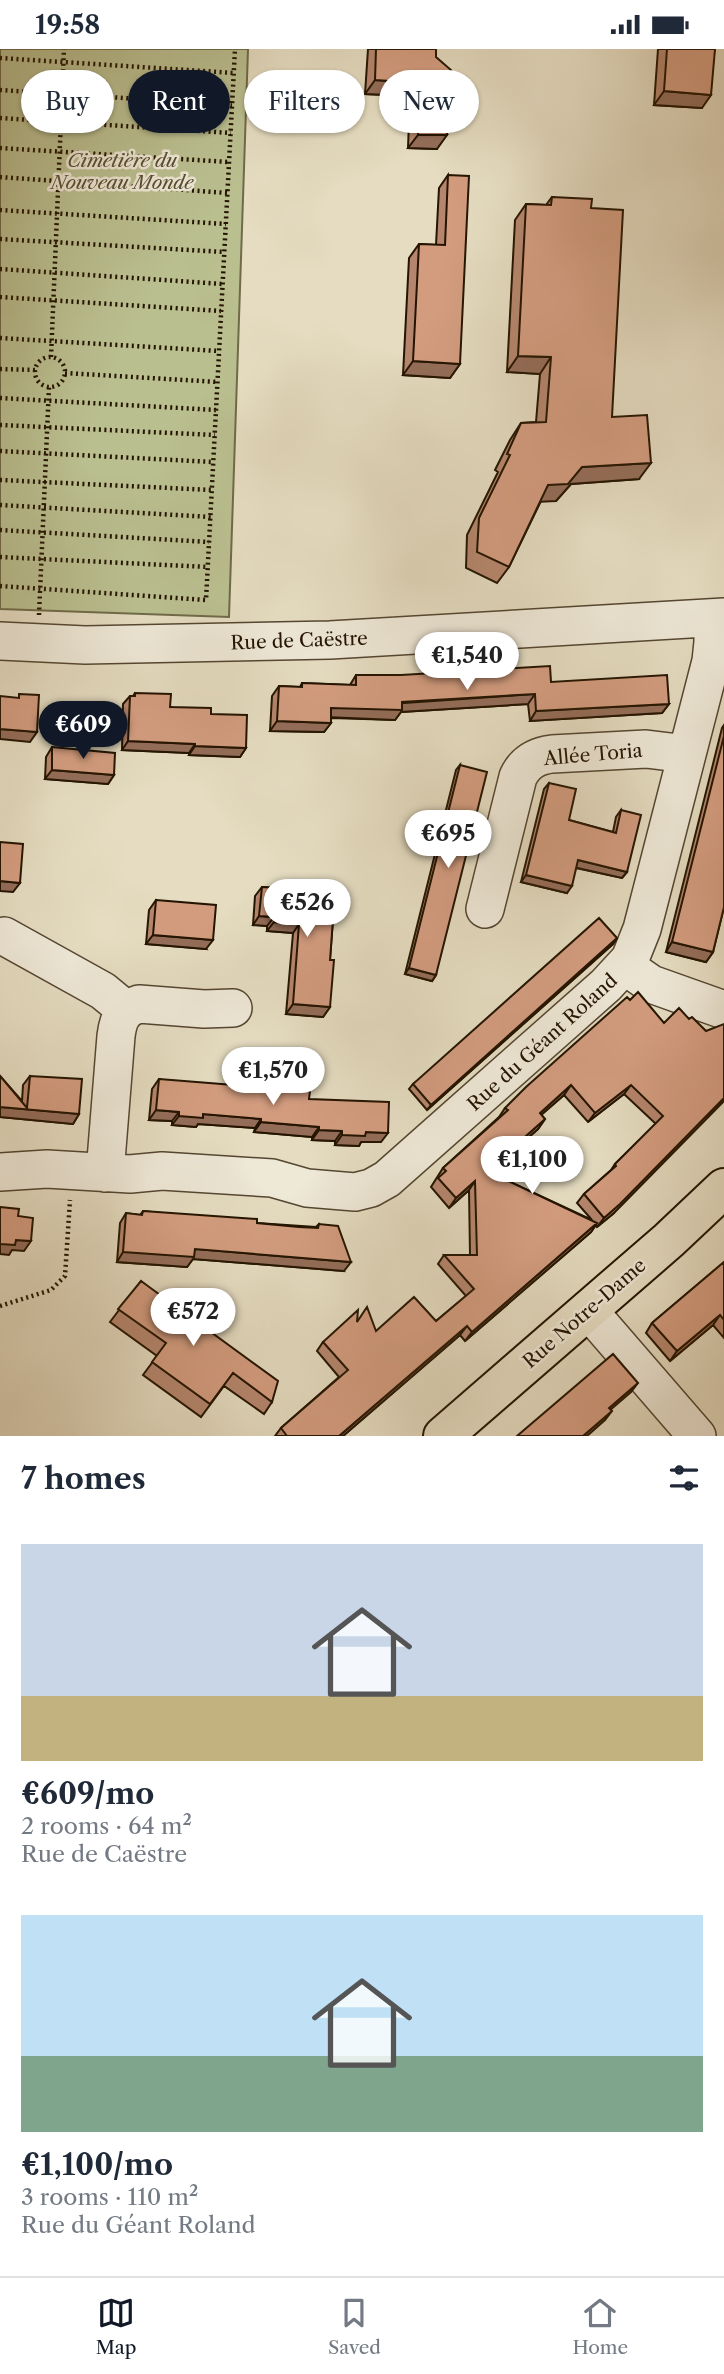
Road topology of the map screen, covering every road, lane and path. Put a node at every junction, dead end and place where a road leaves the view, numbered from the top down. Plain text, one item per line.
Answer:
1 (64, 49) edge
2 (235, 49) edge
3 (0, 58) edge
4 (63, 61) junction
5 (63, 70) edge
6 (234, 73) junction
7 (0, 90) edge
8 (21, 91) edge
9 (114, 97) edge
10 (232, 105) junction
11 (0, 118) edge
12 (21, 119) edge
13 (114, 125) edge
14 (61, 133) edge
15 (231, 133) junction
16 (0, 148) edge
17 (60, 151) junction
18 (229, 162) junction
19 (0, 177) edge
20 (58, 181) junction
21 (228, 193) junction
22 (0, 210) edge
23 (57, 214) junction
24 (226, 224) junction
25 (0, 239) edge
26 (56, 241) junction
27 (224, 251) junction
28 (0, 269) edge
29 (54, 272) junction
30 (223, 284) junction
31 (0, 297) edge
32 (53, 299) junction
33 (221, 311) junction
34 (0, 338) edge
35 (51, 341) junction
36 (219, 351) junction
37 (51, 357) junction
38 (0, 369) edge
39 (36, 370) junction
40 (65, 373) junction
41 (218, 382) junction
42 (49, 387) junction
43 (0, 398) edge
44 (49, 400) junction
45 (216, 410) junction
46 (0, 425) edge
47 (47, 427) junction
48 (215, 435) junction
49 (0, 451) edge
50 (46, 453) junction
51 (213, 462) junction
52 (0, 479) edge
53 (45, 482) junction
54 (212, 490) junction
55 (0, 505) edge
56 (44, 507) junction
57 (211, 517) junction
58 (0, 530) edge
59 (43, 532) junction
60 (209, 542) junction
61 (0, 557) edge
62 (42, 559) junction
63 (208, 567) junction
64 (0, 586) edge
65 (40, 588) junction
66 (718, 617) edge
67 (0, 641) edge
68 (37, 643) junction
69 (687, 754) junction
70 (485, 909) dead end
71 (4, 936) dead end
72 (625, 966) junction
73 (233, 1008) dead end
74 (126, 1010) junction
75 (724, 1010) edge
76 (0, 1172) edge
77 (88, 1172) junction
78 (724, 1188) edge
79 (0, 1306) edge
80 (588, 1310) junction
81 (443, 1436) edge
82 (697, 1436) edge

1 - 4 path
2 - 6 path
3 - 4 path
4 - 5 path
4 - 6 path
6 - 10 path
7 - 8 path
9 - 10 path
10 - 15 path
11 - 12 path
13 - 15 path
14 - 17 path
15 - 18 path
16 - 17 path
17 - 18 path
17 - 20 path
18 - 21 path
19 - 20 path
20 - 21 path
20 - 23 path
21 - 24 path
22 - 23 path
23 - 24 path
23 - 26 path
24 - 27 path
25 - 26 path
26 - 27 path
26 - 29 path
27 - 30 path
28 - 29 path
29 - 30 path
29 - 32 path
30 - 33 path
31 - 32 path
32 - 33 path
32 - 35 path
33 - 36 path
34 - 35 path
35 - 36 path
35 - 37 path
36 - 41 path
37 - 39 path
37 - 40 path
38 - 39 path
39 - 42 path
40 - 41 path
40 - 42 path
41 - 45 path
42 - 44 path
43 - 44 path
44 - 45 path
44 - 47 path
45 - 48 path
46 - 47 path
47 - 48 path
47 - 50 path
48 - 51 path
49 - 50 path
50 - 51 path
50 - 53 path
51 - 54 path
52 - 53 path
53 - 54 path
53 - 56 path
54 - 57 path
55 - 56 path
56 - 57 path
56 - 59 path
57 - 60 path
58 - 59 path
59 - 60 path
59 - 62 path
60 - 63 path
61 - 62 path
62 - 63 path
62 - 65 path
63 - 65 path
64 - 65 path
65 - 68 path
66 - 68 street, Rue de Caëstre
66 - 69 street, Rue du Géant Roland
67 - 68 street, Rue de Caëstre
69 - 70 street, Allée Toria
69 - 72 street, Rue du Géant Roland
71 - 74 street
72 - 75 street
72 - 77 street, Rue du Géant Roland
73 - 74 street
74 - 77 street
76 - 77 street, Rue du Géant Roland
77 - 79 path
78 - 80 main road, Rue Notre-Dame
80 - 81 main road, Rue Notre-Dame
80 - 82 street

